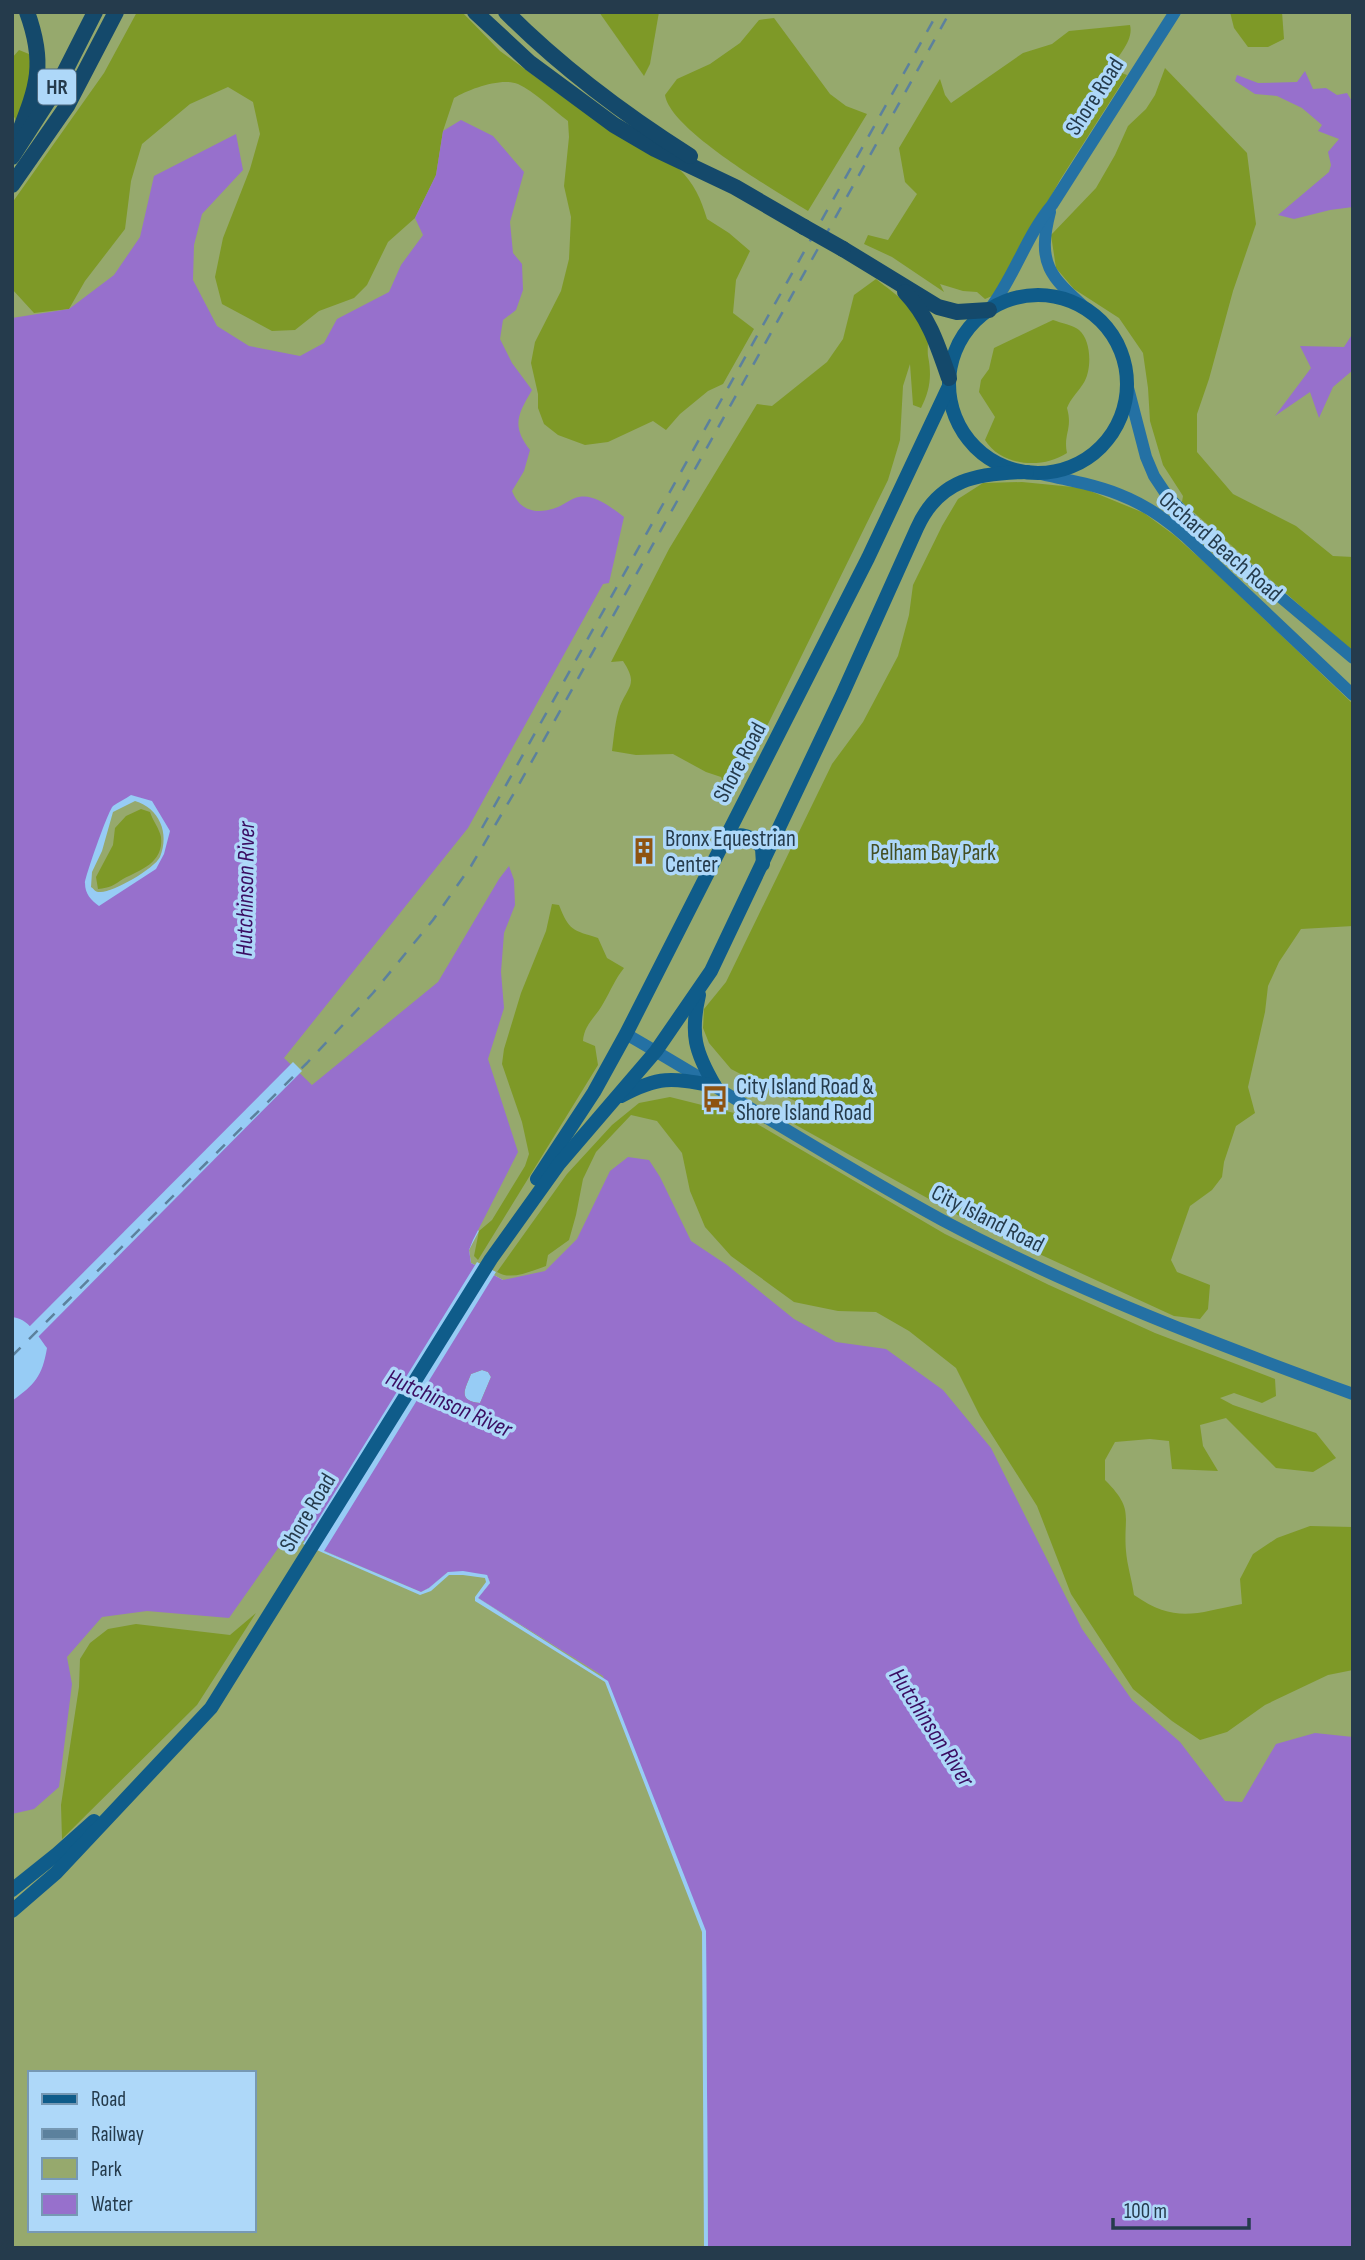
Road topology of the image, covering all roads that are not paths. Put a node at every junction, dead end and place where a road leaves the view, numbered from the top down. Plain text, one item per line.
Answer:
1 (27, 12) edge
2 (95, 12) edge
3 (116, 12) edge
4 (125, 12) edge
5 (475, 12) edge
6 (506, 12) edge
7 (1175, 12) edge
8 (103, 41) junction
9 (12, 155) edge
10 (12, 185) edge
11 (735, 187) junction
12 (1052, 205) junction
13 (893, 280) junction
14 (989, 310) junction
15 (1090, 312) junction
16 (949, 382) junction
17 (1128, 384) junction
18 (1031, 472) junction
19 (1353, 658) edge
20 (1353, 695) edge
21 (721, 845) junction
22 (762, 865) junction
23 (700, 988) junction
24 (626, 1034) junction
25 (656, 1051) junction
26 (715, 1086) junction
27 (614, 1100) junction
28 (491, 1259) junction
29 (1353, 1394) edge
30 (146, 1777) junction
31 (56, 1873) junction
32 (12, 1890) edge
33 (12, 1911) edge
34 (12, 1920) edge

1 - 9 highway
2 - 9 highway, HR
3 - 8 highway, HR
4 - 8 highway
5 - 11 highway
6 - 11 highway
7 - 12 main road, Shore Road
8 - 10 highway, HR
11 - 13 highway, bridge
12 - 14 main road, Shore Road
12 - 15 main road, Shore Road
13 - 14 highway
13 - 16 highway
14 - 15 main road
14 - 16 main road
15 - 17 main road
16 - 18 main road
16 - 21 main road, Shore Road
17 - 18 main road
17 - 19 main road, Orchard Beach Road
18 - 20 main road, Orchard Beach Road
18 - 22 main road, Shore Road
21 - 22 main road
21 - 24 main road, Shore Road
22 - 23 main road, Shore Road
23 - 25 main road, Shore Road
23 - 26 main road
24 - 25 main road, City Island Road
24 - 28 main road, Shore Road
25 - 26 main road, City Island Road
25 - 27 main road, Shore Road
26 - 27 main road
26 - 29 main road, City Island Road
27 - 28 main road, Shore Road
28 - 30 main road, Shore Road
30 - 31 main road, Shore Road
30 - 32 main road, Shore Road
31 - 33 main road, Shore Road
31 - 34 main road

